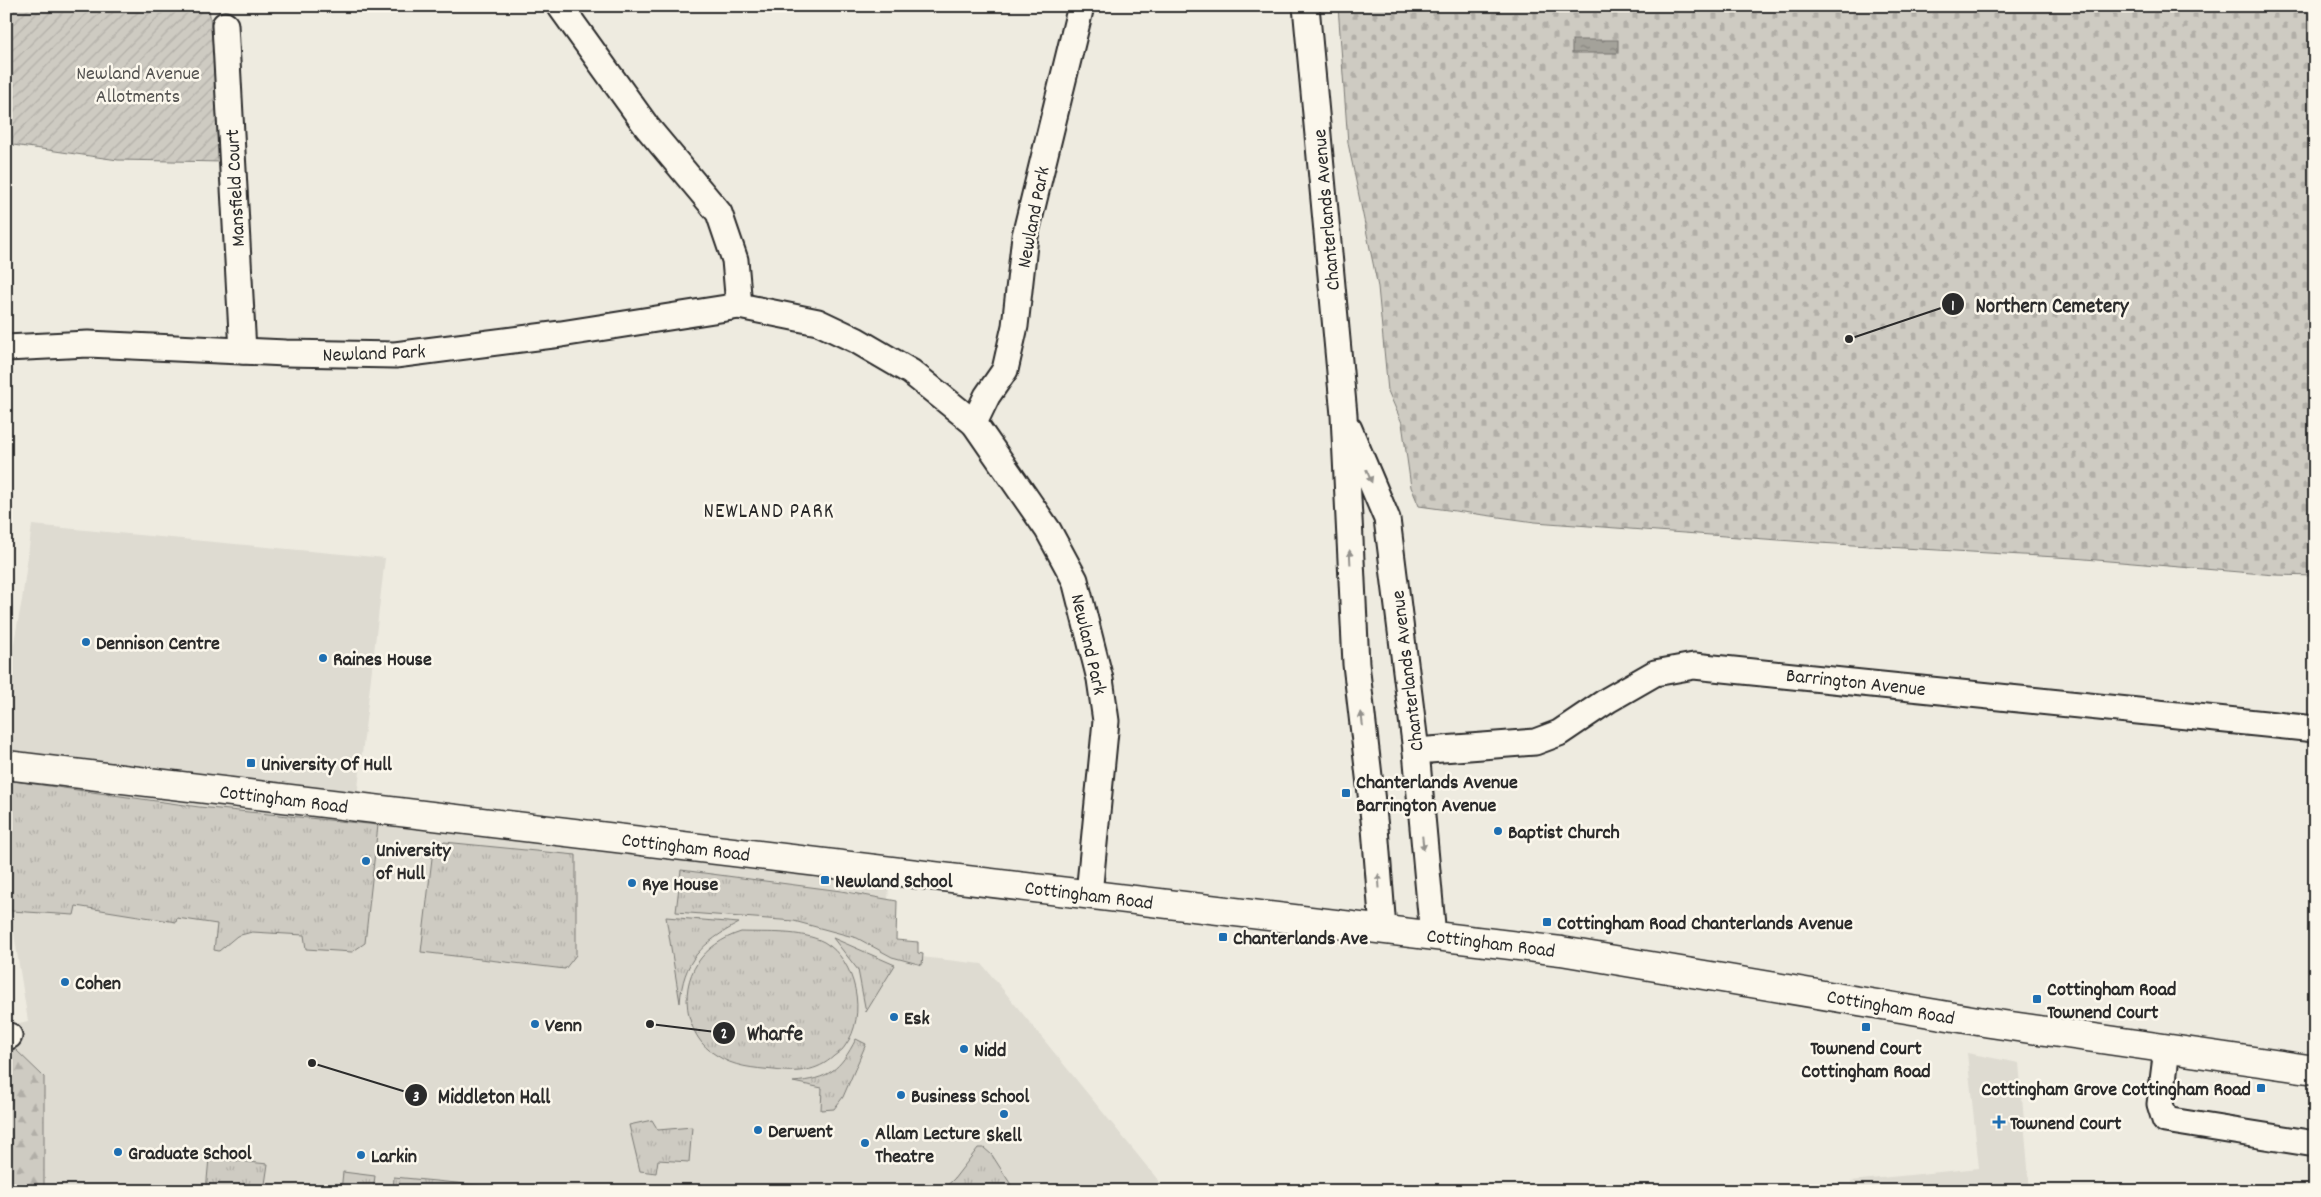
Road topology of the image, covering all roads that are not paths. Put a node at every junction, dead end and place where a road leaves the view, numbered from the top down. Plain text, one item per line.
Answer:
1 (560, 6) edge
2 (1081, 6) edge
3 (1306, 6) edge
4 (225, 25) dead end
5 (740, 306) junction
6 (6, 348) edge
7 (243, 351) junction
8 (1344, 415) junction
9 (974, 423) junction
10 (2315, 729) edge
11 (1416, 751) junction
12 (6, 765) edge
13 (1089, 894) junction
14 (1383, 929) junction
15 (1433, 936) junction
16 (2167, 1049) junction
17 (2315, 1070) edge
18 (2315, 1144) edge

1 - 5 street
2 - 9 street, Newland Park
3 - 8 street, Chanterlands Avenue
4 - 7 street, Mansfield Court
5 - 7 street, Newland Park
5 - 9 street, Newland Park
6 - 7 street, Newland Park
8 -> 11 street, Chanterlands Avenue
14 -> 8 street, Chanterlands Avenue
9 - 13 street, Newland Park
10 - 11 street, Barrington Avenue
11 -> 15 street, Chanterlands Avenue
12 - 13 main road, Cottingham Road
13 - 14 main road, Cottingham Road
14 - 15 main road, Cottingham Road
15 - 16 main road, Cottingham Road
16 - 17 main road, Cottingham Road
16 - 18 street

